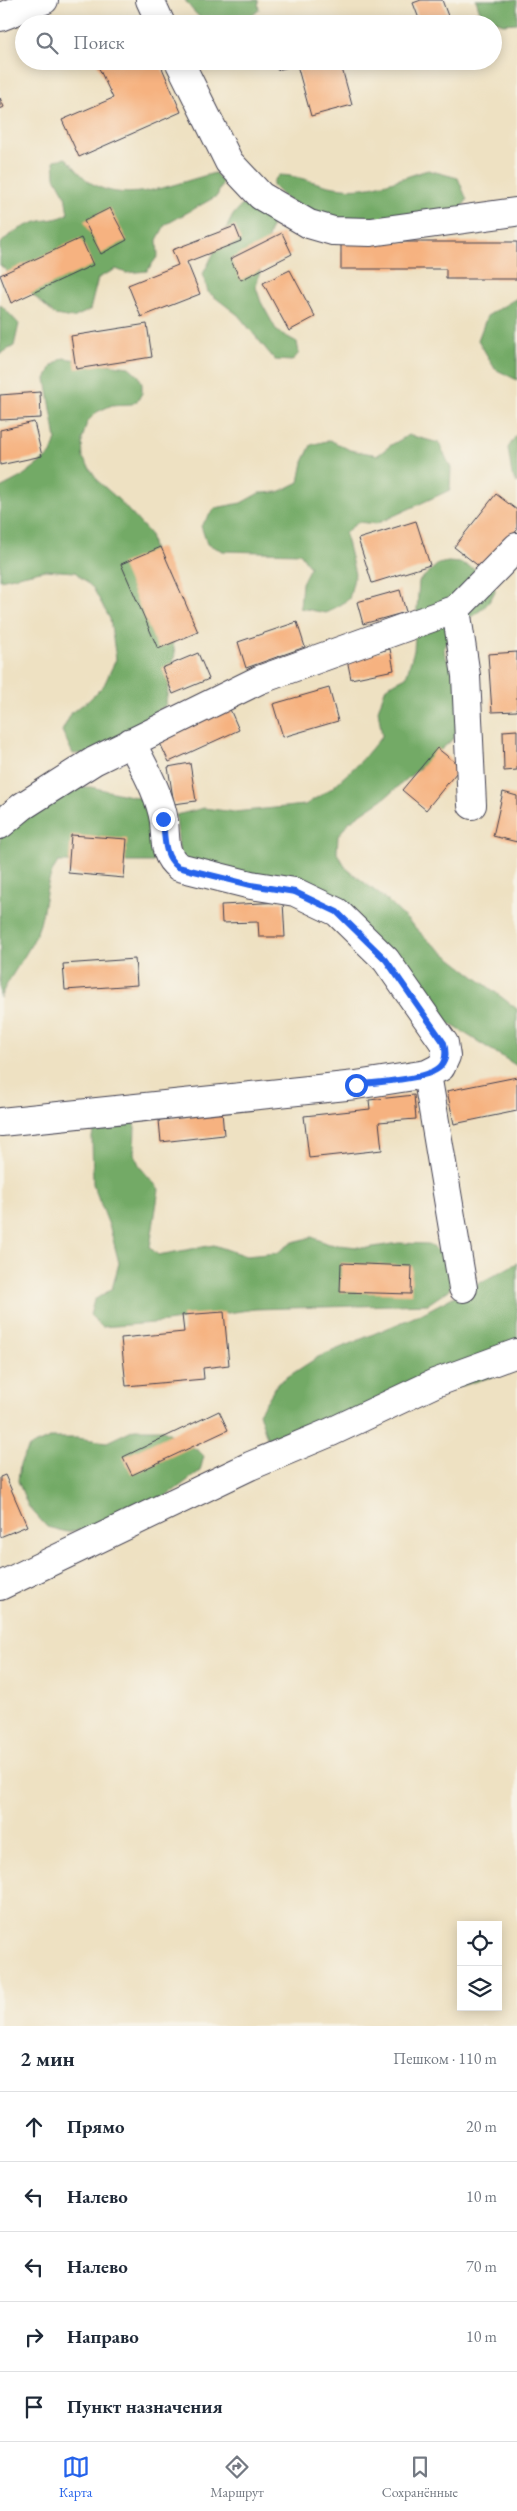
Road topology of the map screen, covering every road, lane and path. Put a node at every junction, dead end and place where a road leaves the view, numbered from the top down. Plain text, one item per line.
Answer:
1 (44, 0) edge
2 (150, 0) edge
3 (157, 15) edge
4 (0, 17) edge
5 (183, 70) edge
6 (515, 212) dead end
7 (517, 547) edge
8 (456, 609) junction
9 (131, 742) junction
10 (472, 805) dead end
11 (0, 825) edge
12 (427, 1074) junction
13 (2, 1122) dead end
14 (463, 1288) dead end
15 (517, 1353) edge
16 (0, 1586) edge

1 - 4 street
2 - 3 street
5 - 6 street
7 - 8 street
8 - 9 street
8 - 10 street
9 - 11 street
9 - 12 street
12 - 13 street
12 - 14 street
15 - 16 street

